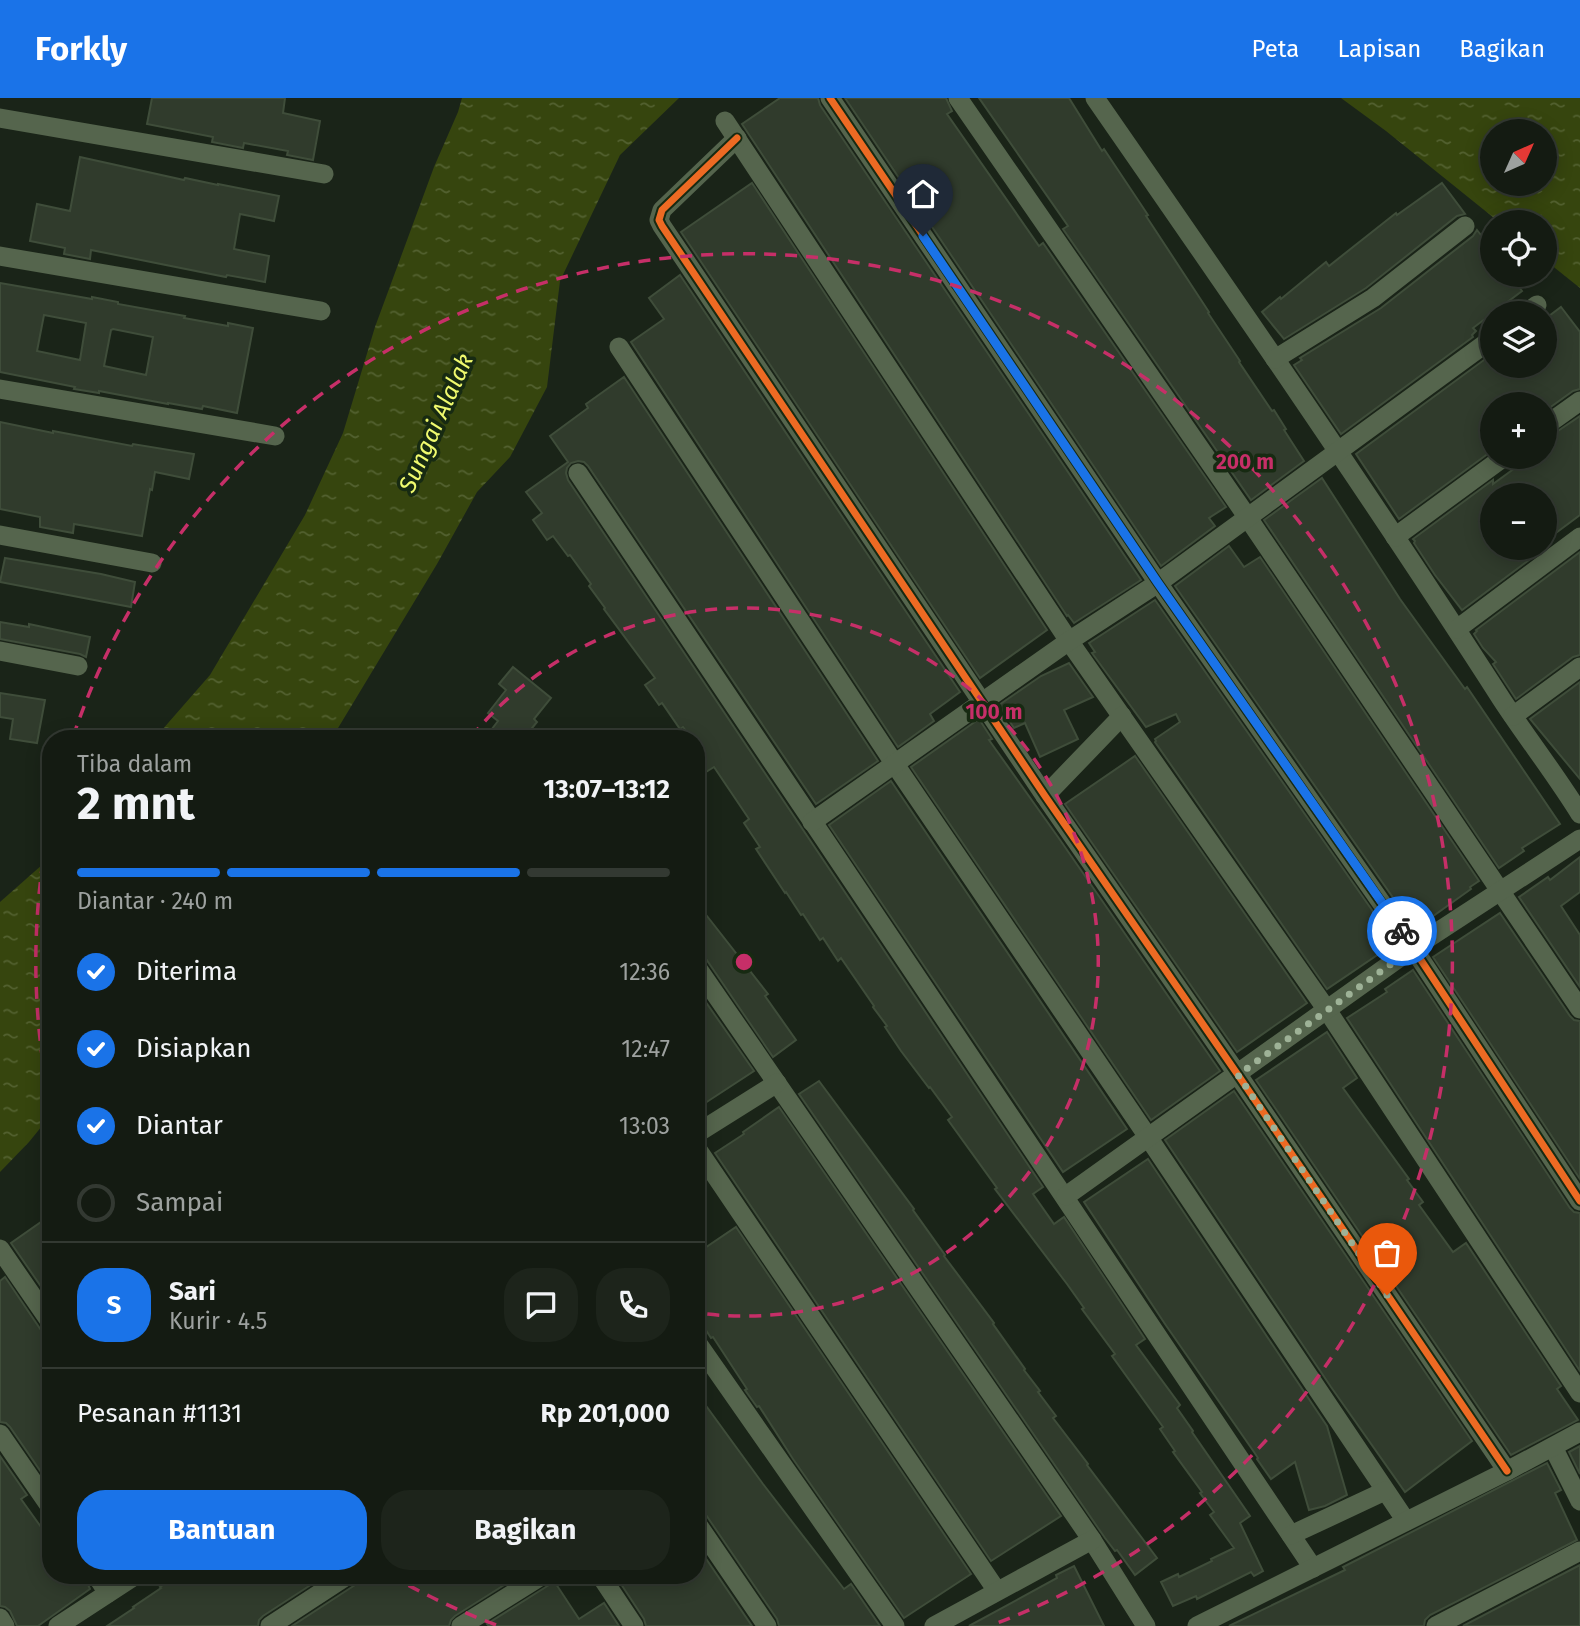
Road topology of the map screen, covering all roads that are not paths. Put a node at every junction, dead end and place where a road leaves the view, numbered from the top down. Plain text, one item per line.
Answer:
1 (830, 98) edge
2 (958, 98) edge
3 (1096, 98) edge
4 (0, 118) edge
5 (725, 121) dead end
6 (737, 138) junction
7 (324, 174) dead end
8 (1465, 226) dead end
9 (0, 256) edge
10 (321, 311) dead end
11 (1480, 347) edge
12 (619, 348) dead end
13 (1275, 359) junction
14 (0, 389) edge
15 (1580, 401) edge
16 (1557, 417) edge
17 (275, 436) dead end
18 (1337, 451) junction
19 (1488, 469) edge
20 (578, 473) dead end
21 (1248, 517) junction
22 (0, 535) edge
23 (1395, 537) junction
24 (1580, 537) edge
25 (152, 562) dead end
26 (1158, 583) junction
27 (1457, 629) junction
28 (1069, 641) junction
29 (0, 651) edge
30 (78, 666) dead end
31 (1580, 667) edge
32 (982, 703) junction
33 (1122, 716) junction
34 (1513, 716) junction
35 (894, 763) junction
36 (1045, 796) junction
37 (1579, 809) edge
38 (812, 822) junction
39 (1580, 839) edge
40 (1500, 891) junction
41 (1413, 948) junction
42 (705, 979) edge
43 (1580, 1009) edge
44 (1327, 1010) junction
45 (1238, 1075) junction
46 (777, 1083) junction
47 (705, 1129) edge
48 (1148, 1137) junction
49 (705, 1160) edge
50 (1066, 1196) junction
51 (1580, 1201) edge
52 (0, 1249) edge
53 (42, 1310) edge
54 (705, 1354) edge
55 (1580, 1393) edge
56 (1580, 1432) edge
57 (0, 1434) edge
58 (1553, 1447) junction
59 (1507, 1471) junction
60 (1385, 1491) junction
61 (42, 1495) edge
62 (1580, 1501) edge
63 (1406, 1521) junction
64 (705, 1535) edge
65 (1291, 1535) junction
66 (1092, 1540) junction
67 (1580, 1551) edge
68 (1313, 1568) junction
69 (102, 1584) edge
70 (122, 1584) edge
71 (334, 1584) edge
72 (529, 1584) edge
73 (606, 1584) edge
74 (996, 1591) junction
75 (108, 1593) junction
76 (1232, 1618) edge
77 (0, 1619) edge
78 (5, 1626) edge
79 (58, 1626) edge
80 (271, 1626) edge
81 (461, 1626) edge
82 (634, 1626) edge
83 (767, 1626) edge
84 (895, 1626) edge
85 (934, 1626) edge
86 (1146, 1626) edge
87 (1197, 1626) edge
88 (1436, 1626) edge

1 - 26 street
2 - 21 street
3 - 13 street
4 - 7 street
5 - 6 street
6 - 28 street
6 - 32 street
8 - 13 street
9 - 10 street
11 - 18 street
12 - 35 street
13 - 18 street
14 - 17 street
15 - 16 street
18 - 21 street
18 - 23 street
19 - 23 street
20 - 38 street
21 - 26 street
21 - 40 street
22 - 25 street
23 - 27 street
24 - 27 street
26 - 28 street
26 - 41 street
27 - 34 street
28 - 32 street
28 - 33 street
29 - 30 street
31 - 34 street
32 - 35 street
32 - 36 street
33 - 36 street
33 - 44 street
34 - 37 street
35 - 38 street
35 - 48 street
36 - 45 street
38 - 50 street
39 - 40 street
40 - 41 street
40 - 43 street
41 - 44 street
41 - 51 street
42 - 46 street
44 - 45 street
44 - 55 street
45 - 48 street
45 - 59 street
46 - 47 street
46 - 66 street
48 - 50 street
48 - 60 street
49 - 74 street
50 - 65 street
52 - 53 street
54 - 84 street
56 - 58 street
57 - 61 street
58 - 59 street
58 - 62 street
59 - 63 street
60 - 63 street
60 - 65 street
63 - 68 street
64 - 83 street
65 - 68 street
66 - 74 street
66 - 86 street
67 - 88 street
68 - 76 street
69 - 75 street
70 - 75 street
71 - 80 street
72 - 81 street
73 - 82 street
74 - 85 street
75 - 79 street
76 - 87 street
77 - 78 street

